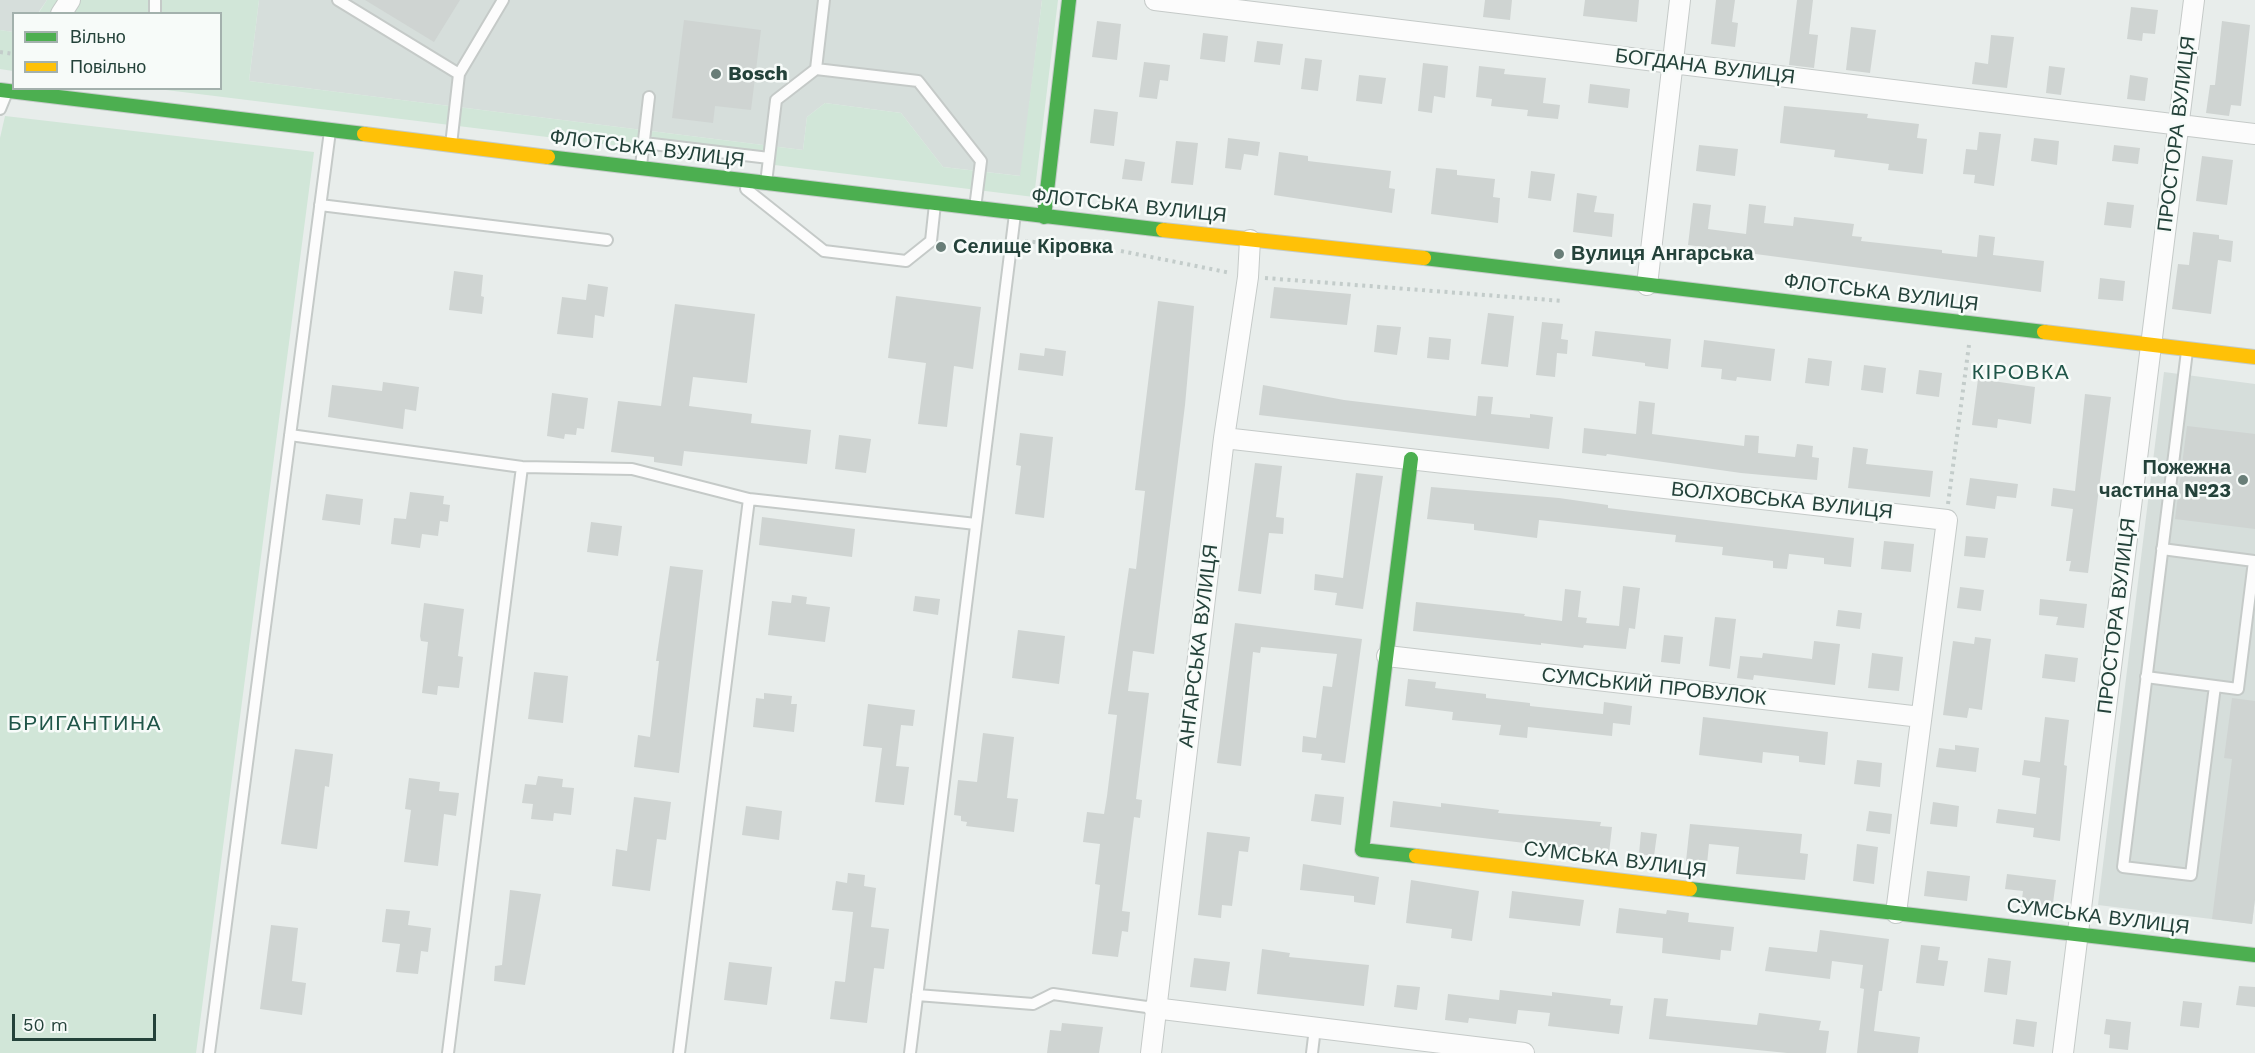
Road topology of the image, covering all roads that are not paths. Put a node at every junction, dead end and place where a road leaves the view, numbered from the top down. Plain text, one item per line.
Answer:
1 (338, 0) edge
2 (504, 0) edge
3 (824, 0) edge
4 (1069, 0) edge
5 (1155, 0) edge
6 (1680, 0) edge
7 (2194, 0) edge
8 (1673, 63) junction
9 (816, 69) junction
10 (459, 74) junction
11 (5, 93) edge
12 (649, 98) dead end
13 (2178, 125) junction
14 (330, 130) junction
15 (2255, 134) edge
16 (644, 143) junction
17 (451, 145) junction
18 (769, 158) junction
19 (641, 168) junction
20 (734, 179) junction
21 (766, 183) junction
22 (936, 204) junction
23 (320, 206) junction
24 (975, 208) junction
25 (1015, 213) junction
26 (1044, 217) junction
27 (607, 240) dead end
28 (1250, 240) junction
29 (1647, 285) junction
30 (2151, 345) junction
31 (2187, 349) junction
32 (2255, 357) edge
33 (290, 435) junction
34 (1224, 438) junction
35 (1411, 459) junction
36 (522, 467) junction
37 (749, 499) junction
38 (976, 524) junction
39 (2162, 549) junction
40 (1387, 656) junction
41 (2146, 677) junction
42 (2215, 686) junction
43 (1921, 717) junction
44 (1896, 913) junction
45 (2077, 934) junction
46 (2255, 955) edge
47 (917, 995) junction
48 (1154, 1008) junction
49 (1315, 1028) junction
50 (1412, 1046) edge
51 (1514, 1052) edge
52 (209, 1053) edge
53 (448, 1053) edge
54 (679, 1053) edge
55 (910, 1053) edge
56 (1151, 1053) edge
57 (1312, 1053) edge
58 (2063, 1053) edge

1 - 10 lane
2 - 10 lane
3 - 9 lane
4 - 26 street
5 - 8 street, БОГДАНА ВУЛИЦЯ
6 - 8 street
7 - 13 street, ПРОСТОРА ВУЛИЦЯ
8 - 13 street, БОГДАНА ВУЛИЦЯ
8 - 29 street
9 - 18 lane
9 - 24 lane
10 - 17 lane
11 - 14 street, ФЛОТСЬКА ВУЛИЦЯ
12 - 16 lane
13 - 15 street, БОГДАНА ВУЛИЦЯ
13 - 30 street, ПРОСТОРА ВУЛИЦЯ
14 - 17 street, ФЛОТСЬКА ВУЛИЦЯ
14 - 23 lane
16 - 18 lane
16 - 19 lane
17 - 19 street, ФЛОТСЬКА ВУЛИЦЯ
18 - 21 lane
19 - 20 street, ФЛОТСЬКА ВУЛИЦЯ
20 - 21 street, ФЛОТСЬКА ВУЛИЦЯ
20 - 22 lane
21 - 22 street, ФЛОТСЬКА ВУЛИЦЯ
22 - 24 street, ФЛОТСЬКА ВУЛИЦЯ
23 - 27 lane
23 - 33 lane
24 - 25 street, ФЛОТСЬКА ВУЛИЦЯ
25 - 26 street, ФЛОТСЬКА ВУЛИЦЯ
25 - 38 lane
26 - 28 street, ФЛОТСЬКА ВУЛИЦЯ
28 - 29 street, ФЛОТСЬКА ВУЛИЦЯ
28 - 34 street, АНГАРСЬКА ВУЛИЦЯ
29 - 30 street, ФЛОТСЬКА ВУЛИЦЯ
30 - 31 street, ФЛОТСЬКА ВУЛИЦЯ
30 - 45 street, ПРОСТОРА ВУЛИЦЯ
31 - 32 street, ФЛОТСЬКА ВУЛИЦЯ
31 - 39 lane
33 - 36 lane
33 - 52 lane
34 - 35 street, ВОЛХОВСЬКА ВУЛИЦЯ
34 - 48 street, АНГАРСЬКА ВУЛИЦЯ
35 - 40 street, СУМСЬКА ВУЛИЦЯ
35 - 43 street, ВОЛХОВСЬКА ВУЛИЦЯ
36 - 37 lane
36 - 53 lane
37 - 38 lane
37 - 54 lane
38 - 47 lane
39 - 41 lane
39 - 42 lane
40 - 43 street, СУМСЬКИЙ ПРОВУЛОК
40 - 44 street, СУМСЬКА ВУЛИЦЯ
41 - 42 lane
41 - 42 lane
43 - 44 street
44 - 45 street, СУМСЬКА ВУЛИЦЯ
45 - 46 street, СУМСЬКА ВУЛИЦЯ
45 - 58 street, ПРОСТОРА ВУЛИЦЯ
47 - 48 lane
47 - 55 lane
48 - 49 street
48 - 56 street, АНГАРСЬКА ВУЛИЦЯ
49 - 50 street
49 - 57 lane
50 - 51 street

